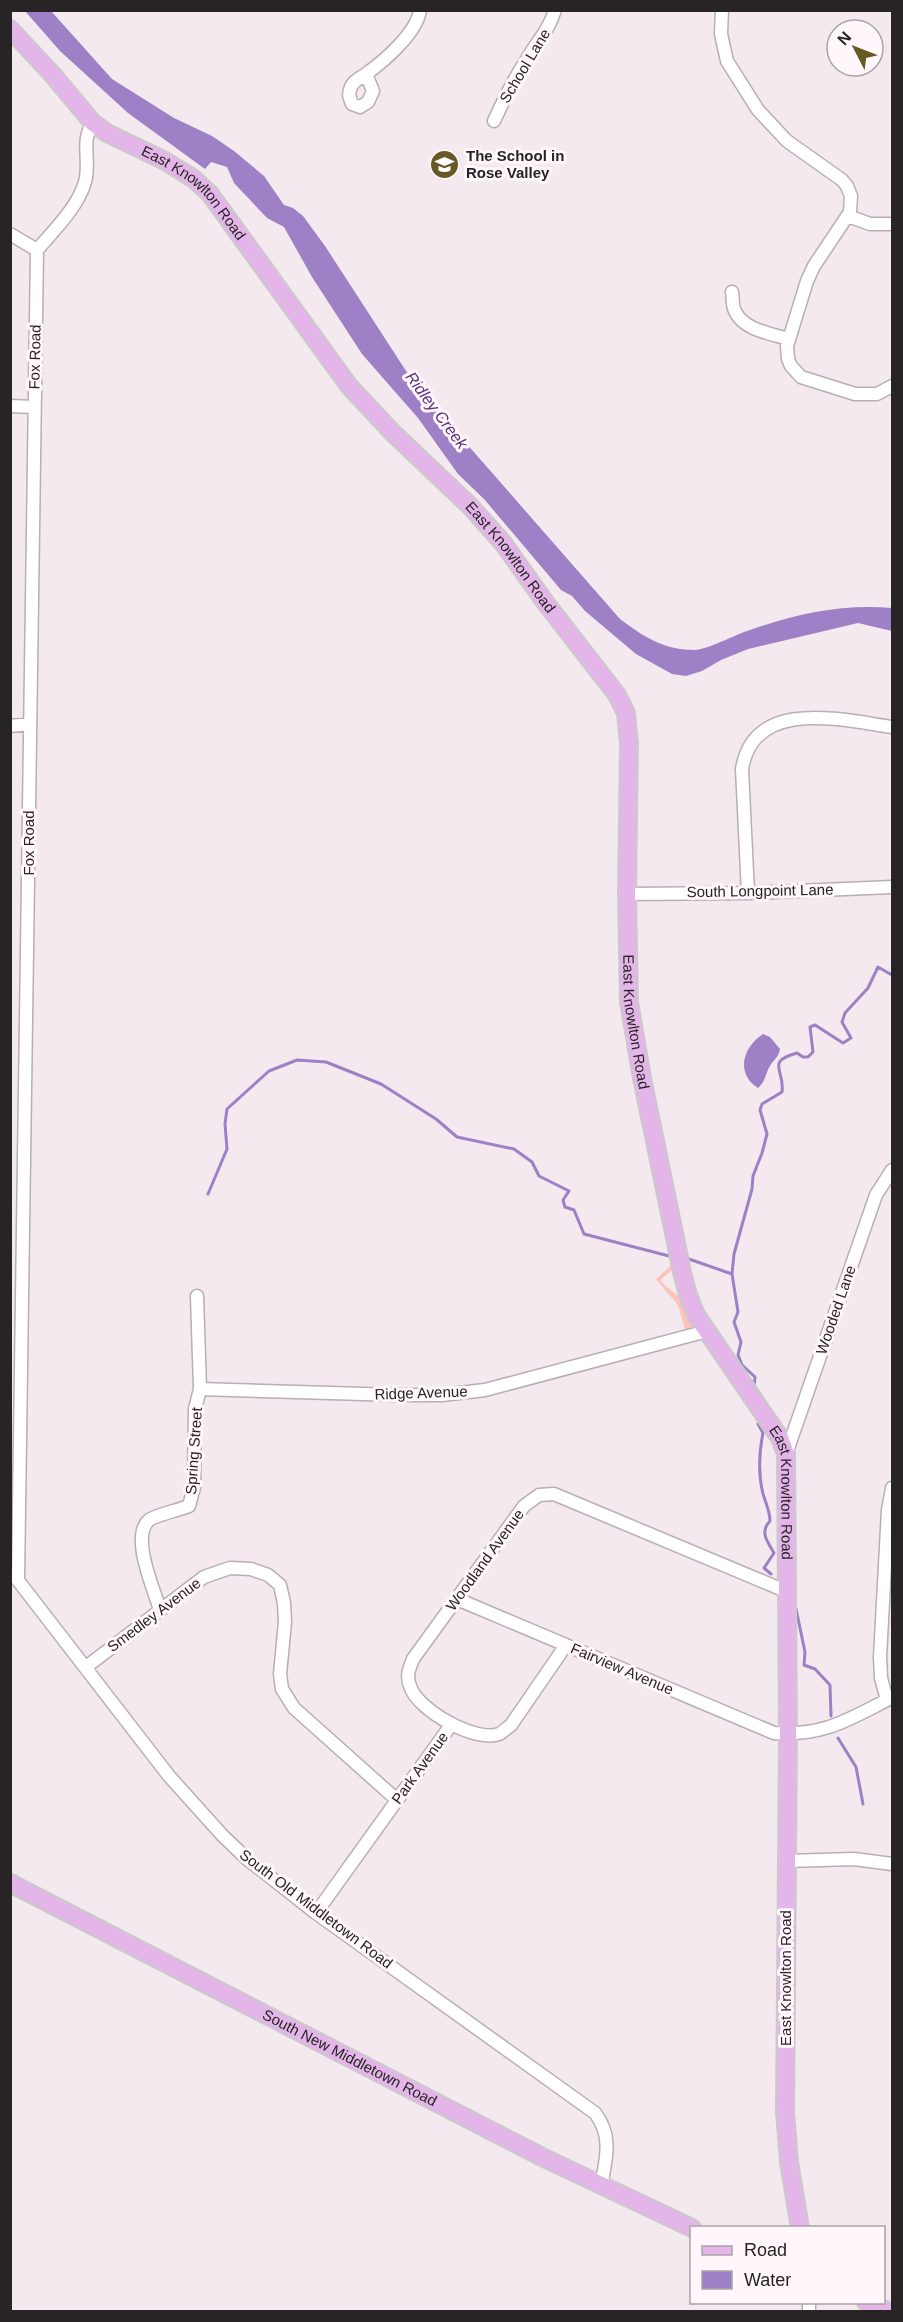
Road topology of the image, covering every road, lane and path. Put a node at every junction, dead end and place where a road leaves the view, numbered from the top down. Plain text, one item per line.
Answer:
1 (420, 10) edge
2 (555, 10) edge
3 (722, 10) edge
4 (10, 29) edge
5 (366, 74) dead end
6 (494, 121) dead end
7 (93, 123) junction
8 (848, 216) junction
9 (892, 224) edge
10 (10, 234) edge
11 (37, 250) junction
12 (732, 292) dead end
13 (789, 339) junction
14 (892, 387) edge
15 (10, 406) edge
16 (34, 407) junction
17 (30, 724) junction
18 (10, 726) edge
19 (892, 727) edge
20 (892, 887) edge
21 (748, 893) junction
22 (627, 894) junction
23 (892, 1170) edge
24 (197, 1296) dead end
25 (707, 1331) junction
26 (200, 1389) junction
27 (786, 1454) junction
28 (892, 1488) edge
29 (14, 1575) edge
30 (788, 1592) junction
31 (457, 1599) junction
32 (160, 1610) junction
33 (566, 1645) junction
34 (86, 1667) junction
35 (890, 1702) edge
36 (451, 1725) junction
37 (788, 1734) junction
38 (397, 1800) junction
39 (787, 1861) junction
40 (892, 1864) edge
41 (10, 1883) edge
42 (316, 1913) junction
43 (601, 2186) junction
44 (800, 2226) edge
45 (690, 2227) edge
46 (871, 2304) edge
47 (890, 2312) edge

1 - 5 street
2 - 6 street, School Lane
3 - 8 street
4 - 7 main road, East Knowlton Road
7 - 11 street
7 - 22 main road, East Knowlton Road
8 - 9 street
8 - 13 street
10 - 11 street
11 - 16 street, Fox Road
12 - 13 street
13 - 14 street
15 - 16 street
16 - 17 street, Fox Road
17 - 18 street
17 - 29 street, Fox Road
19 - 21 street
20 - 21 street, South Longpoint Lane
21 - 22 street, South Longpoint Lane
22 - 25 main road, East Knowlton Road
23 - 27 street, Wooded Lane
24 - 26 street, Spring Street
25 - 26 street, Ridge Avenue
25 - 27 main road, East Knowlton Road
26 - 32 street, Spring Street
27 - 30 main road, East Knowlton Road
28 - 35 street
29 - 34 street, South Old Middletown Road
30 - 31 street, Woodland Avenue
30 - 37 main road, East Knowlton Road
31 - 33 street, Fairview Avenue
31 - 36 street, Woodland Avenue
32 - 34 street, Smedley Avenue
32 - 38 street, Smedley Avenue
33 - 36 street, Park Avenue
33 - 37 street, Fairview Avenue
34 - 42 street, South Old Middletown Road
35 - 37 street, Fairview Avenue
36 - 38 street, Park Avenue
37 - 39 main road, East Knowlton Road
38 - 42 street, Park Avenue
39 - 40 street
39 - 44 main road, East Knowlton Road
41 - 43 main road, South New Middletown Road
42 - 43 street, South Old Middletown Road
43 - 45 main road, South New Middletown Road
46 - 47 main road

